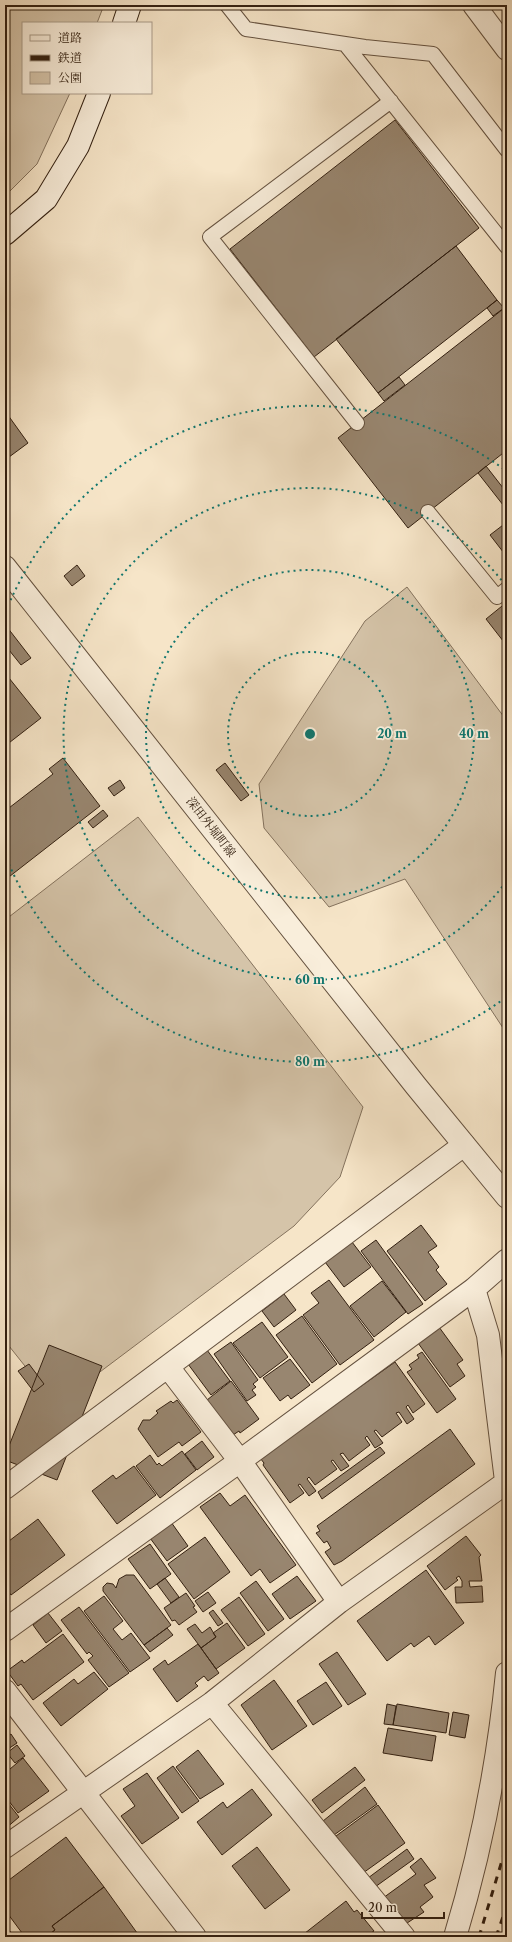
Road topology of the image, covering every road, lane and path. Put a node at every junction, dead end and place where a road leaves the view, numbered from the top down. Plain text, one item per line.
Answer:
1 (130, 5) edge
2 (227, 5) edge
3 (474, 5) edge
4 (124, 22) edge
5 (345, 44) junction
6 (507, 49) edge
7 (99, 94) edge
8 (391, 101) junction
9 (507, 150) edge
10 (5, 234) edge
11 (507, 247) edge
12 (357, 423) dead end
13 (428, 512) dead end
14 (5, 567) edge
15 (507, 589) edge
16 (464, 1145) junction
17 (507, 1197) edge
18 (507, 1260) edge
19 (474, 1289) junction
20 (168, 1367) junction
21 (240, 1461) junction
22 (506, 1482) edge
23 (5, 1488) edge
24 (507, 1488) edge
25 (339, 1602) junction
26 (5, 1630) edge
27 (507, 1673) edge
28 (5, 1691) edge
29 (212, 1703) junction
30 (84, 1791) junction
31 (5, 1847) edge
32 (195, 1937) edge
33 (404, 1937) edge
34 (455, 1937) edge

1 - 4 street
2 - 5 lane
3 - 6 street
5 - 8 lane
5 - 9 lane
7 - 10 street
8 - 11 lane
8 - 12 lane
13 - 15 lane
14 - 16 street, 深田外堀町線
16 - 17 street, 深田外堀町線
16 - 20 street
18 - 19 street
19 - 21 street
19 - 22 street
20 - 21 street
20 - 23 street
21 - 25 street
21 - 26 street
22 - 24 street
22 - 25 street
25 - 29 street
27 - 34 street
28 - 30 street
29 - 30 street
29 - 33 street
30 - 31 street
30 - 32 street

